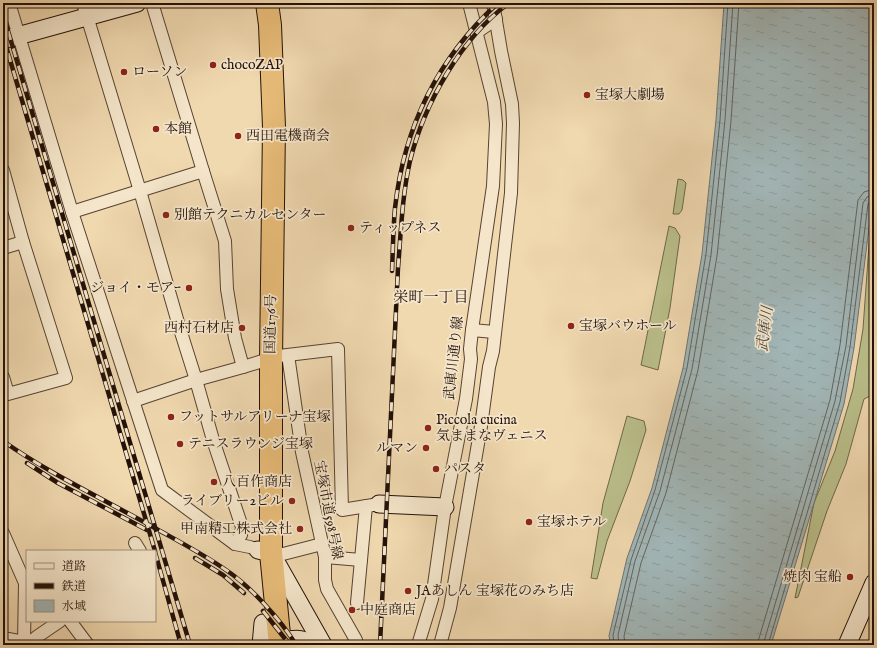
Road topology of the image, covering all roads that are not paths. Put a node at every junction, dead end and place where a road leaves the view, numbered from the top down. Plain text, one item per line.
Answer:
1 (9, 3) edge
2 (137, 3) edge
3 (152, 3) edge
4 (252, 3) edge
5 (267, 3) edge
6 (468, 3) edge
7 (493, 3) edge
8 (85, 10) edge
9 (496, 19) junction
10 (477, 32) junction
11 (11, 38) edge
12 (3, 170) edge
13 (204, 171) junction
14 (140, 191) junction
15 (72, 212) junction
16 (23, 242) junction
17 (3, 248) edge
18 (472, 330) junction
19 (494, 332) junction
20 (265, 361) junction
21 (3, 377) edge
22 (196, 380) junction
23 (133, 401) junction
24 (372, 505) junction
25 (445, 507) junction
26 (467, 510) junction
27 (3, 533) edge
28 (235, 544) junction
29 (322, 544) junction
30 (265, 552) junction
31 (325, 557) junction
32 (361, 560) junction
33 (872, 592) edge
34 (357, 604) dead end
35 (26, 614) edge
36 (26, 622) edge
37 (59, 622) edge
38 (71, 622) edge
39 (263, 622) junction
40 (3, 638) edge
41 (356, 640) dead end
42 (284, 643) edge
43 (27, 644) edge
44 (88, 645) edge
45 (261, 645) edge
46 (265, 645) edge
47 (312, 645) edge
48 (323, 645) edge
49 (418, 645) edge
50 (440, 645) edge
51 (847, 645) edge

1 - 11 street
2 - 8 street
3 - 13 street, 宝塚市道598号線
4 - 20 highway, 国道176号
5 - 20 highway, 国道176号
6 - 10 street, 武庫川通り線
7 - 9 street
8 - 11 street
8 - 14 street
9 - 10 street
9 - 19 street
10 - 18 street, 武庫川通り線
11 - 15 street
12 - 16 street
13 - 14 street
13 - 20 street, 宝塚市道598号線
14 - 15 street
14 - 22 street
15 - 23 street
16 - 17 street
16 - 21 street
18 - 19 street
18 - 25 street, 武庫川通り線
19 - 26 street
20 - 22 street
20 - 24 street
20 - 29 street, 宝塚市道598号線
20 - 30 highway, 国道176号
22 - 23 street
22 - 28 street
23 - 28 street
24 - 25 street
24 - 32 street
25 - 26 street
25 - 49 street, 武庫川通り線
26 - 50 street
27 - 35 street
28 - 30 street
29 - 30 street
29 - 31 street, 宝塚市道598号線
30 - 39 highway, 国道176号
30 - 42 highway, 国道176号
30 - 48 street
31 - 32 street
31 - 41 street, 宝塚市道598号線
32 - 34 street
33 - 51 street
36 - 43 street
37 - 43 street
38 - 44 street
39 - 45 street
39 - 46 highway, 国道176号
40 - 43 street
42 - 47 street

